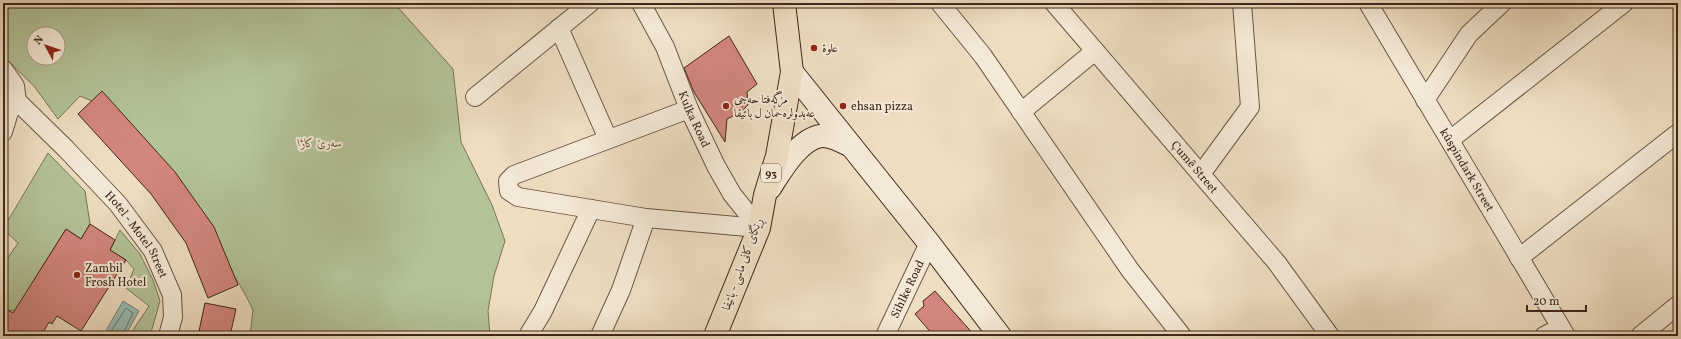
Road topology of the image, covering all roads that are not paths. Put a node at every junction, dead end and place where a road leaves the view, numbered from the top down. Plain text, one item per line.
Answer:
1 (590, 3) edge
2 (641, 3) edge
3 (784, 3) edge
4 (940, 3) edge
5 (1054, 3) edge
6 (1242, 3) edge
7 (1368, 3) edge
8 (1502, 3) edge
9 (1624, 3) edge
10 (559, 28) junction
11 (1095, 51) junction
12 (3, 69) edge
13 (792, 72) junction
14 (475, 97) dead end
15 (1425, 100) junction
16 (17, 102) junction
17 (689, 109) junction
18 (1021, 112) junction
19 (3, 132) edge
20 (1678, 133) edge
21 (608, 139) junction
22 (1450, 140) junction
23 (851, 146) junction
24 (1201, 174) junction
25 (765, 196) junction
26 (591, 209) junction
27 (646, 218) junction
28 (758, 228) junction
29 (929, 243) junction
30 (1519, 258) junction
31 (1678, 305) edge
32 (1563, 332) edge
33 (168, 336) edge
34 (528, 336) edge
35 (600, 336) edge
36 (715, 336) edge
37 (885, 336) edge
38 (1000, 336) edge
39 (1182, 336) edge
40 (1330, 336) edge
41 (1544, 336) edge
42 (1640, 336) edge

1 - 10 street
2 - 17 street, Kulka Road
3 - 13 main road, ڕێگای کانی ماسی - باتيفا / 93
4 - 18 street
5 - 11 street, Çumê Street
6 - 24 street
7 - 15 street, kûspindark Street
8 - 15 street
9 - 22 street
10 - 14 street
10 - 21 street
11 - 18 street
11 - 24 street, Çumê Street
12 - 16 street
13 - 23 main road
13 - 25 main road, ڕێگای کانی ماسی - باتيفا / 93
15 - 22 street, kûspindark Street
16 - 19 street
16 - 33 street, Hotel - Motel Street
17 - 21 street
17 - 28 street, Kulka Road
18 - 39 street
20 - 30 street
21 - 26 street
22 - 30 street, kûspindark Street
23 - 25 main road
23 - 29 main road
24 - 40 street, Çumê Street
25 - 28 main road, ڕێگای کانی ماسی - باتيفا / 93
26 - 27 street
26 - 34 street
27 - 28 street
27 - 35 street
28 - 36 main road, ڕێگای کانی ماسی - باتيفا / 93
29 - 37 street, Sihlke Road
29 - 38 main road
30 - 32 street, kûspindark Street
31 - 42 street
32 - 41 street

